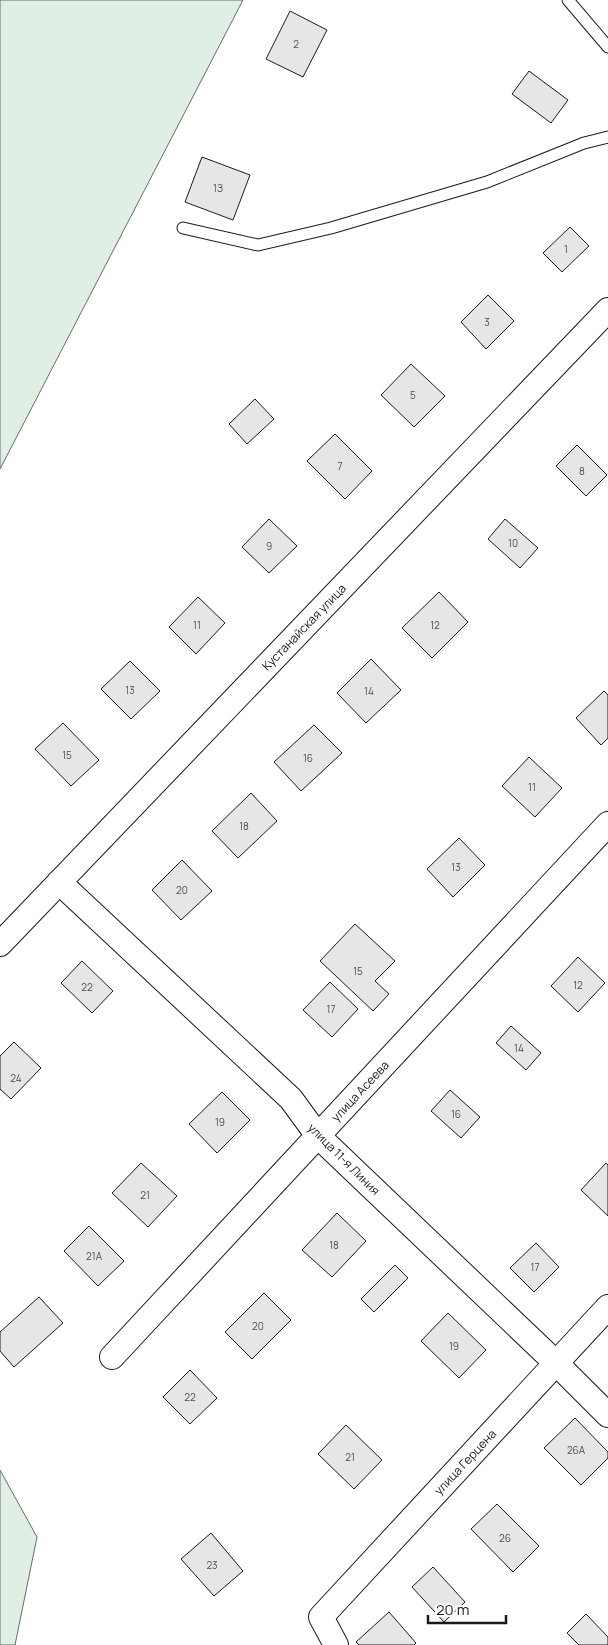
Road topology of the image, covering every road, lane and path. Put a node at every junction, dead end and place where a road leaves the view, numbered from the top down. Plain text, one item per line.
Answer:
1 (568, 0) edge
2 (608, 47) edge
3 (608, 137) edge
4 (183, 228) dead end
5 (608, 310) edge
6 (608, 824) edge
7 (60, 882) junction
8 (0, 944) edge
9 (318, 1136) junction
10 (608, 1307) edge
11 (112, 1358) dead end
12 (556, 1363) junction
13 (608, 1416) edge
14 (336, 1645) edge

1 - 2 lane
3 - 4 lane
5 - 7 street, Кустанайская улица
6 - 9 street, улица Асеева
7 - 8 street, Кустанайская улица
7 - 9 street, улица 11-я Линия
9 - 11 street, улица Асеева
9 - 12 street, улица 11-я Линия
10 - 12 street, улица Герцена
12 - 13 street, улица 11-я Линия
12 - 14 street, улица Герцена

